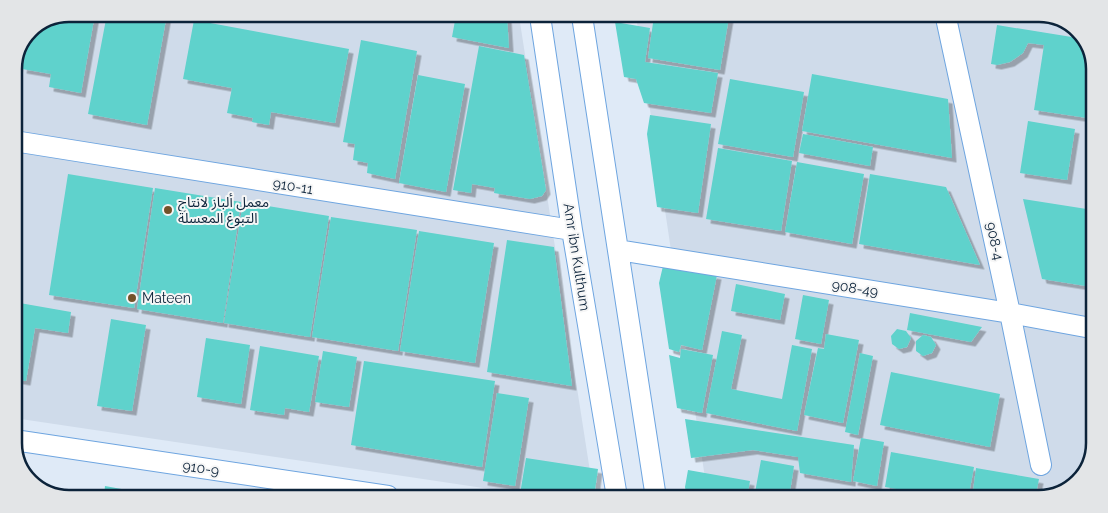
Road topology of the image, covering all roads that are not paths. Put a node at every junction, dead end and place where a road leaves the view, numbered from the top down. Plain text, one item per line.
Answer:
1 (541, 22) edge
2 (583, 22) edge
3 (947, 22) edge
4 (23, 142) edge
5 (572, 230) junction
6 (618, 250) junction
7 (1010, 313) junction
8 (1086, 327) edge
9 (23, 441) edge
10 (1041, 465) dead end
11 (348, 490) edge
12 (616, 490) edge
13 (655, 490) edge

1 - 5 street, Amr ibn Kulthum
2 - 6 street
3 - 7 street, 908-4
4 - 5 street, 910-11
5 - 12 street, Amr ibn Kulthum
6 - 7 street, 908-49
6 - 13 street
7 - 8 street, 908-49
7 - 10 street, 908-4
9 - 11 street, 910-9

